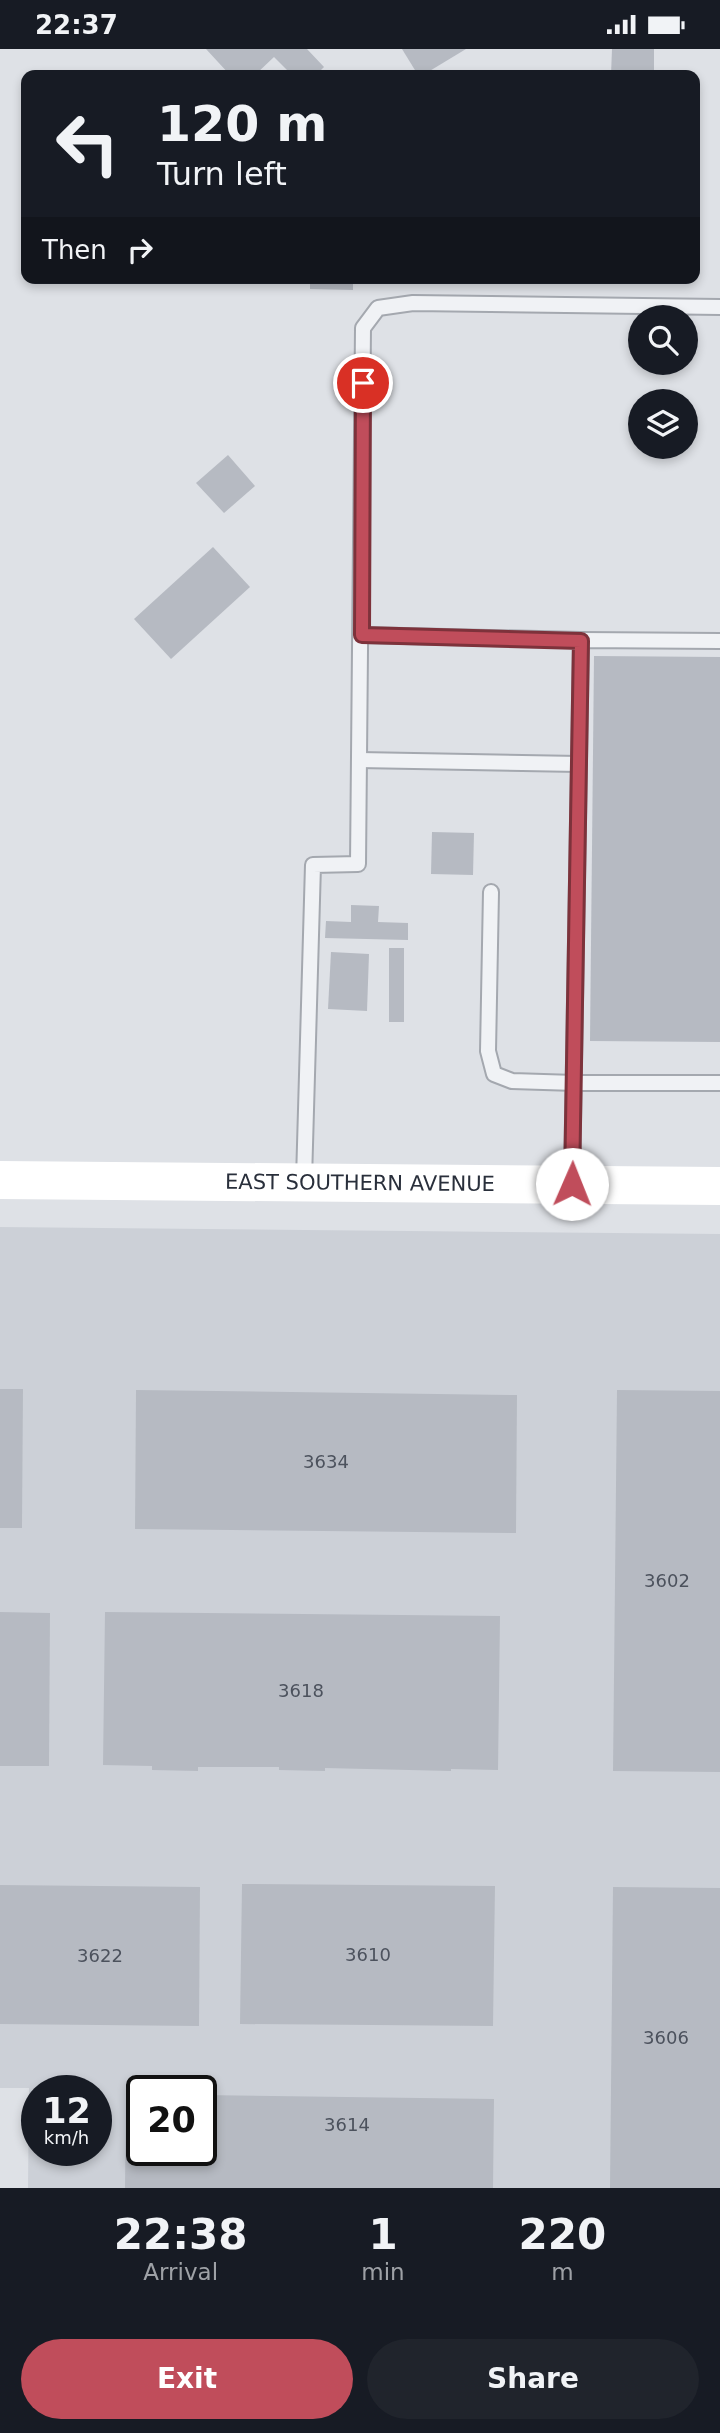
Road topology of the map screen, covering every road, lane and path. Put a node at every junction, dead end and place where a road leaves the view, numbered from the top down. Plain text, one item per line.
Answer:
1 (720, 307) edge
2 (362, 635) junction
3 (581, 641) junction
4 (720, 641) edge
5 (359, 760) junction
6 (579, 764) junction
7 (491, 892) dead end
8 (575, 1083) junction
9 (720, 1083) edge
10 (0, 1180) edge
11 (304, 1182) junction
12 (572, 1184) junction
13 (720, 1186) edge

1 - 2 lane
2 - 3 lane
2 - 5 lane
3 - 4 lane
3 - 6 lane
5 - 6 lane
5 - 11 lane
6 - 8 lane
7 - 8 lane
8 - 9 lane
8 - 12 lane
10 - 11 main road, EAST SOUTHERN AVENUE
11 - 12 main road, EAST SOUTHERN AVENUE
12 - 13 main road, EAST SOUTHERN AVENUE

